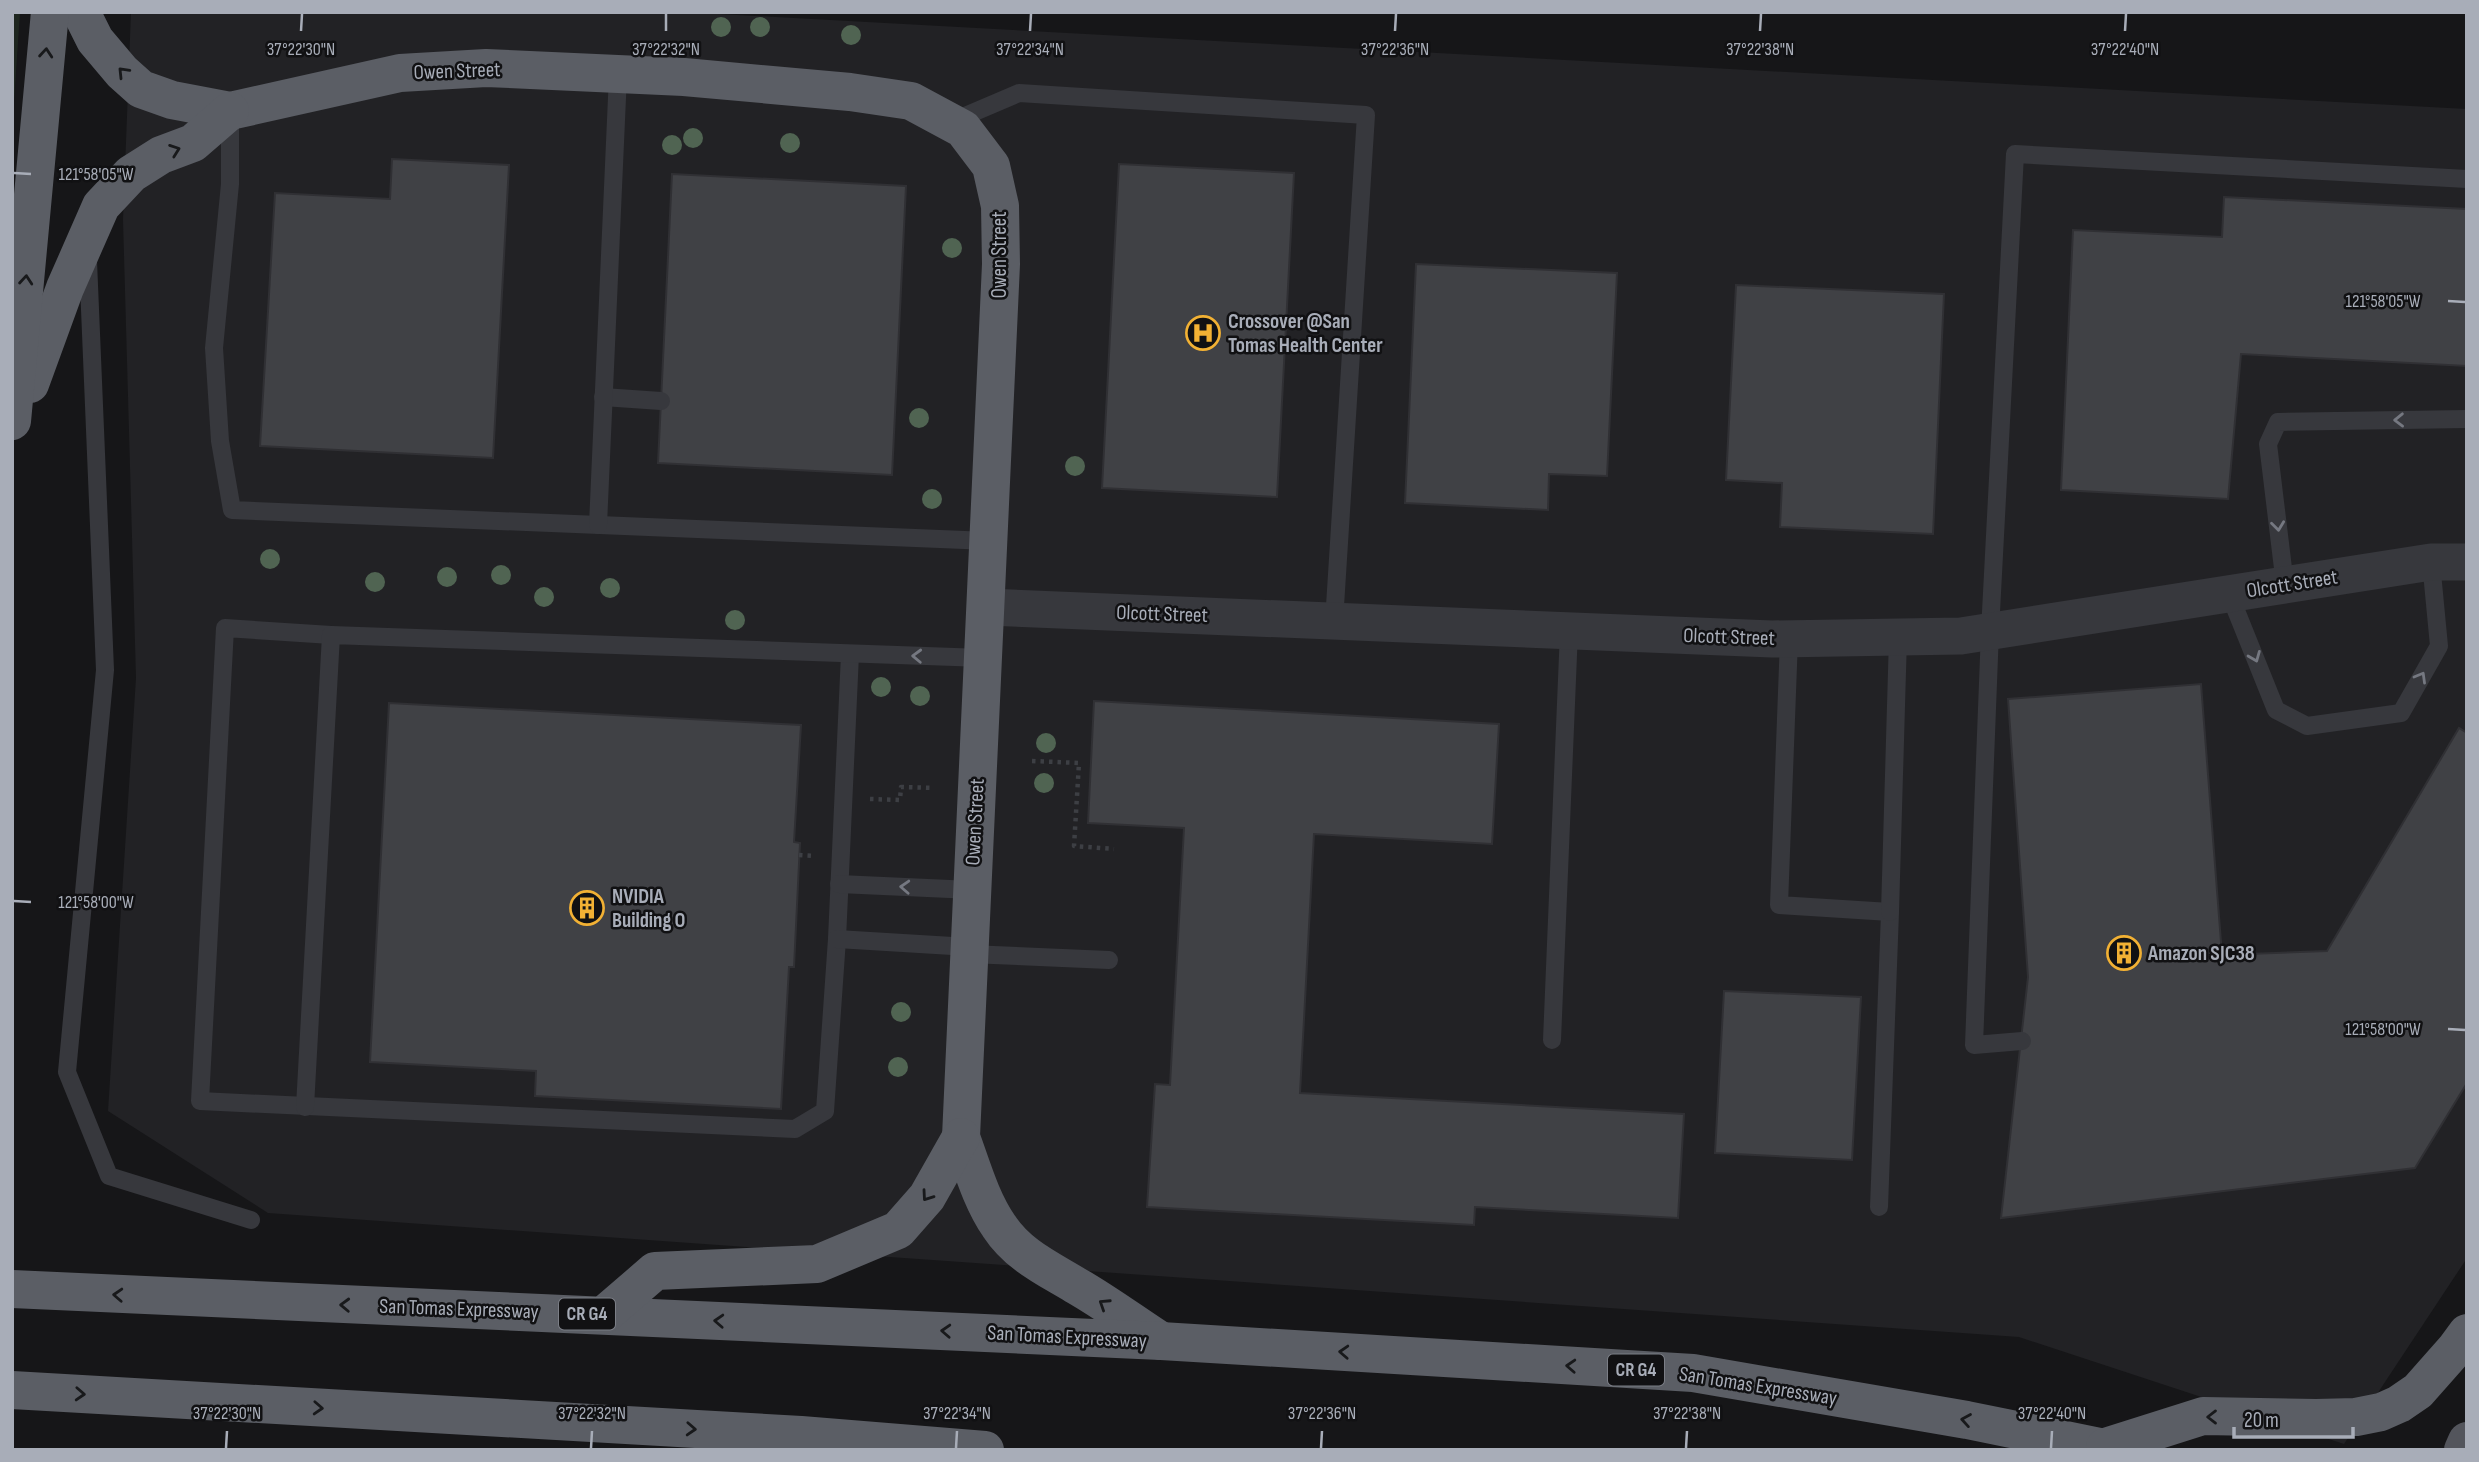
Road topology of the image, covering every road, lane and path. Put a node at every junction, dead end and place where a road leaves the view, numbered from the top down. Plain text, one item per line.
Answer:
1 (50, 12) edge
2 (81, 12) edge
3 (618, 75) junction
4 (230, 111) junction
5 (951, 122) junction
6 (2467, 179) edge
7 (87, 240) junction
8 (603, 397) junction
9 (661, 401) dead end
10 (2467, 419) edge
11 (12, 421) edge
12 (12, 432) edge
13 (598, 525) junction
14 (989, 541) junction
15 (2431, 562) junction
16 (2467, 562) edge
17 (2285, 585) junction
18 (2229, 593) junction
19 (986, 607) junction
20 (1335, 622) junction
21 (1569, 631) junction
22 (1990, 631) junction
23 (331, 635) junction
24 (1898, 637) junction
25 (1789, 639) junction
26 (850, 654) junction
27 (983, 658) junction
28 (1032, 761) dead end
29 (1114, 849) dead end
30 (839, 884) junction
31 (972, 890) junction
32 (1890, 912) junction
33 (837, 939) junction
34 (969, 950) junction
35 (1108, 960) dead end
36 (1552, 1040) dead end
37 (2022, 1041) dead end
38 (305, 1107) junction
39 (961, 1137) junction
40 (1879, 1207) dead end
41 (251, 1220) dead end
42 (12, 1289) edge
43 (604, 1315) junction
44 (2467, 1333) edge
45 (1161, 1341) junction
46 (12, 1390) edge
47 (2467, 1441) edge
48 (807, 1442) edge
49 (2110, 1448) edge
50 (985, 1450) edge
51 (2463, 1450) edge

11 -> 1 highway
4 -> 2 highway
3 - 4 highway, Owen Street
3 - 5 highway, Owen Street
3 - 8 lane
7 -> 4 highway
4 - 13 lane
5 - 14 highway, Owen Street
5 - 20 lane
6 - 22 lane
7 - 12 highway
7 - 41 lane
8 - 9 lane
8 - 13 lane
10 -> 17 lane
13 - 14 lane
14 - 19 highway, Owen Street
15 - 16 street, Olcott Street
15 - 17 street, Olcott Street
18 -> 15 lane
17 - 18 street, Olcott Street
18 - 22 street, Olcott Street
19 - 20 street, Olcott Street
19 - 27 highway, Owen Street
20 - 21 street, Olcott Street
21 - 25 street, Olcott Street
21 - 36 lane
22 - 24 street, Olcott Street
22 - 37 lane
23 - 26 lane
23 - 38 lane
23 - 38 lane
24 - 25 street, Olcott Street
24 - 32 lane
25 - 32 lane
27 -> 26 lane
26 - 30 lane
27 - 31 highway, Owen Street
28 - 29 path
31 -> 30 lane
30 - 33 lane
31 - 34 highway, Owen Street
32 - 40 lane
33 - 34 lane
33 - 38 lane
34 - 35 lane
34 - 39 highway, Owen Street
39 -> 43 highway
45 -> 39 highway
43 -> 42 highway, San Tomas Expressway / CR G4
45 -> 43 highway, San Tomas Expressway / CR G4
44 -> 49 highway
49 -> 45 highway, San Tomas Expressway / CR G4
46 -> 48 highway
47 - 51 main road
48 - 50 highway

